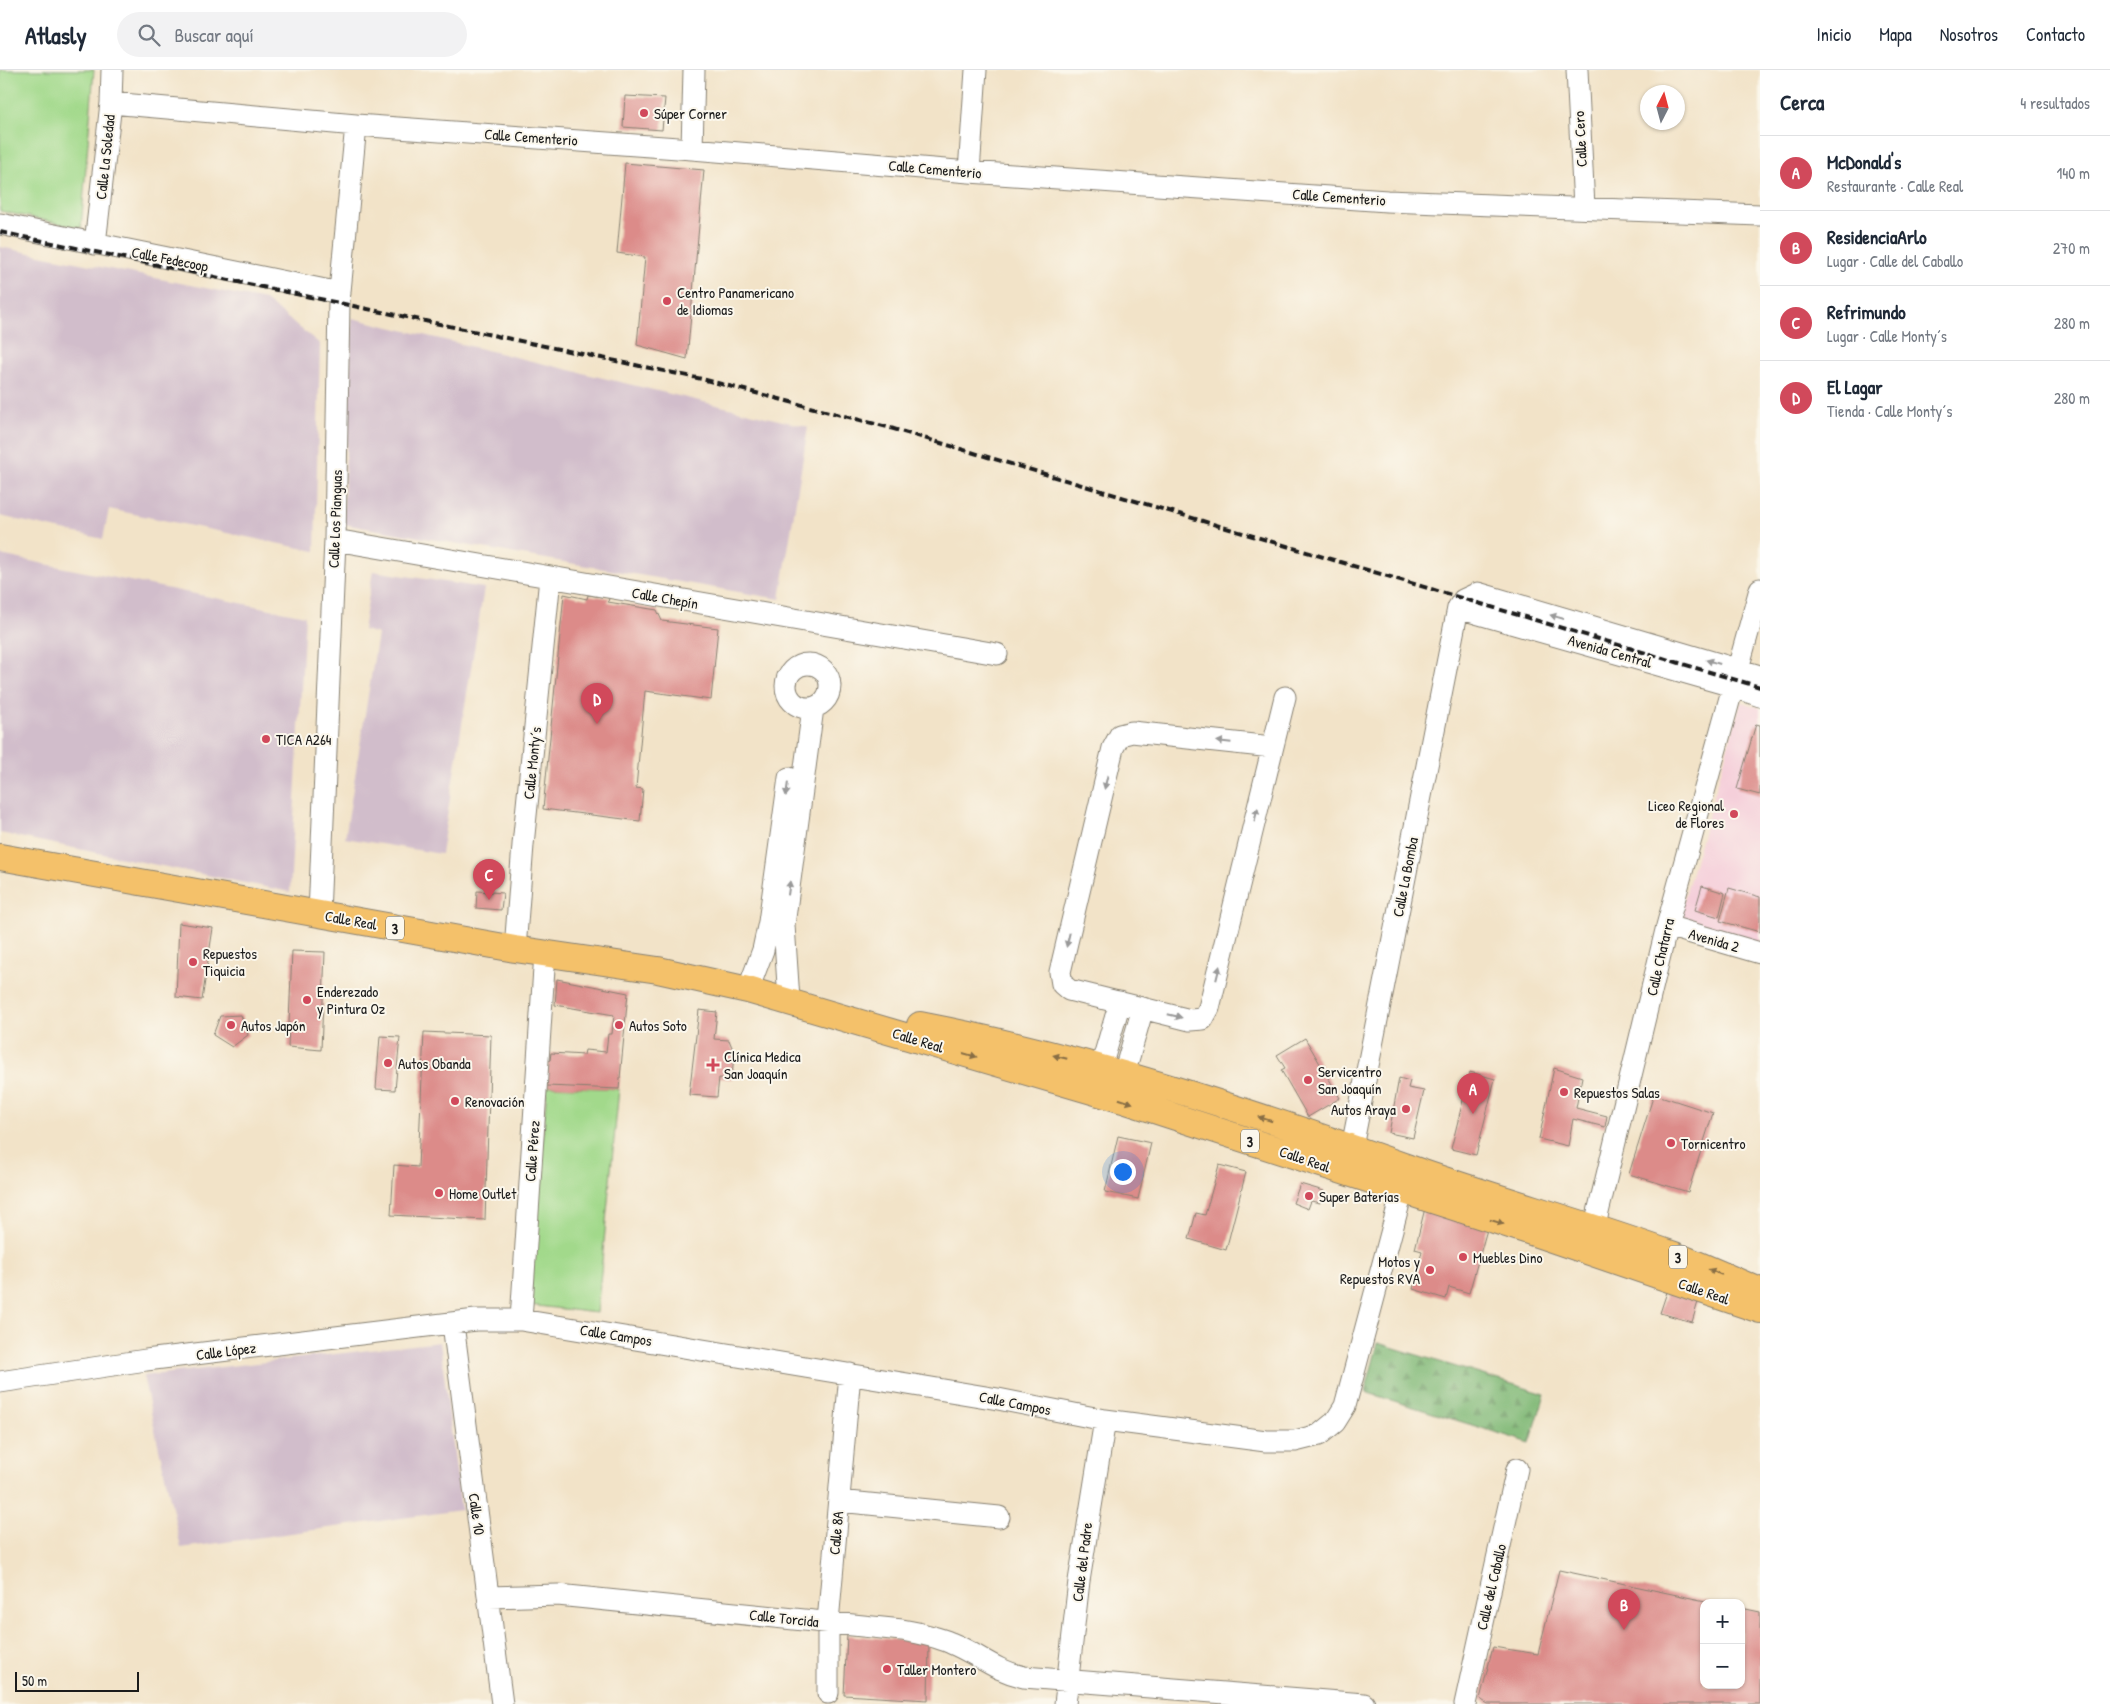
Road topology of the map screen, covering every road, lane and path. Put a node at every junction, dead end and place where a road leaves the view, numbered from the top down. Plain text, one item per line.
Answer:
1 (112, 70) edge
2 (694, 70) edge
3 (976, 70) edge
4 (1577, 70) edge
5 (111, 103) junction
6 (356, 125) junction
7 (692, 148) junction
8 (969, 172) junction
9 (1584, 207) junction
10 (1760, 215) edge
11 (0, 224) edge
12 (95, 244) junction
13 (340, 293) junction
14 (334, 540) junction
15 (550, 578) junction
16 (1760, 589) edge
17 (1458, 608) junction
18 (997, 654) dead end
19 (1760, 676) edge
20 (1735, 678) junction
21 (1285, 696) dead end
22 (1760, 696) edge
23 (806, 707) dead end
24 (1272, 747) junction
25 (0, 857) edge
26 (319, 914) junction
27 (776, 923) junction
28 (1667, 926) junction
29 (515, 949) junction
30 (545, 953) junction
31 (1760, 953) edge
32 (748, 990) junction
33 (789, 1000) junction
34 (1120, 1002) junction
35 (1143, 1008) junction
36 (1112, 1070) junction
37 (1252, 1142) junction
38 (1352, 1147) junction
39 (1402, 1192) junction
40 (1499, 1198) junction
41 (1594, 1229) junction
42 (1528, 1231) junction
43 (1684, 1284) junction
44 (1760, 1291) edge
45 (1760, 1310) edge
46 (521, 1320) junction
47 (453, 1324) junction
48 (850, 1374) junction
49 (0, 1382) edge
50 (1105, 1420) junction
51 (1517, 1469) dead end
52 (839, 1501) junction
53 (999, 1517) dead end
54 (489, 1597) junction
55 (828, 1622) junction
56 (1069, 1681) junction
57 (828, 1693) dead end
58 (502, 1704) edge
59 (1065, 1704) edge
60 (1364, 1704) edge
61 (1465, 1704) edge

1 - 5 street, Calle La Soledad
2 - 7 street
3 - 8 street
4 - 9 street, Calle Cero
5 - 6 street, Calle Cementerio
5 - 12 street, Calle La Soledad
6 - 7 street, Calle Cementerio
6 - 13 street, Calle Los Pianguas
7 - 8 street, Calle Cementerio
8 - 9 street, Calle Cementerio
9 - 10 street, Calle Cementerio
11 - 12 street, Calle Fedecoop
12 - 13 street, Calle Fedecoop
13 - 14 street, Calle Los Pianguas
14 - 15 street, Calle Chepín
14 - 26 street, Calle Los Pianguas
15 - 18 street, Calle Chepín
15 - 29 street, Calle Monty´s
16 - 20 street, Calle Chatarra
17 - 20 street, Avenida Central
20 -> 17 street, Avenida Central
17 - 38 street, Calle La Bomba
19 - 20 street, Avenida Central
20 - 22 street, Avenida Central
20 - 28 street, Calle Chatarra
21 - 24 street
23 - 27 street
24 -> 34 street
35 -> 24 street
25 - 26 main road, Calle Real / 3
26 - 29 main road, Calle Real / 3
27 - 32 street
27 - 33 street
28 - 31 street, Avenida 2
28 - 41 street, Calle Chatarra
29 - 30 main road, Calle Real / 3
30 - 32 main road, Calle Real / 3
30 - 46 street, Calle Pérez
32 - 33 main road, Calle Real / 3
36 -> 33 main road, Calle Real / 3
33 -> 37 main road, Calle Real / 3
34 - 35 street
34 - 36 street
35 - 36 street
38 -> 36 main road, Calle Real / 3
37 - 38 main road
37 - 39 main road, Calle Real / 3
38 - 39 main road
38 - 40 main road, Calle Real / 3
39 - 40 main road
39 -> 42 main road, Calle Real / 3
39 - 50 street, Calle Campos
40 - 41 main road, Calle Real / 3
41 - 42 main road
41 - 43 main road
44 -> 41 main road, Calle Real / 3
42 - 43 main road, Calle Real / 3
43 - 45 main road, Calle Real / 3
46 - 47 street, Calle Campos
46 - 48 street, Calle Campos
47 - 49 street, Calle López
47 - 54 street, Calle 10
48 - 50 street, Calle Campos
48 - 52 street, Calle 8A
50 - 56 street, Calle del Padre
51 - 61 street, Calle del Caballo
52 - 53 street
52 - 55 street, Calle 8A
54 - 55 street, Calle Torcida
54 - 58 street, Calle 10
55 - 56 street, Calle Torcida
55 - 57 street, Calle 8A
56 - 59 street, Calle del Padre
56 - 60 street

